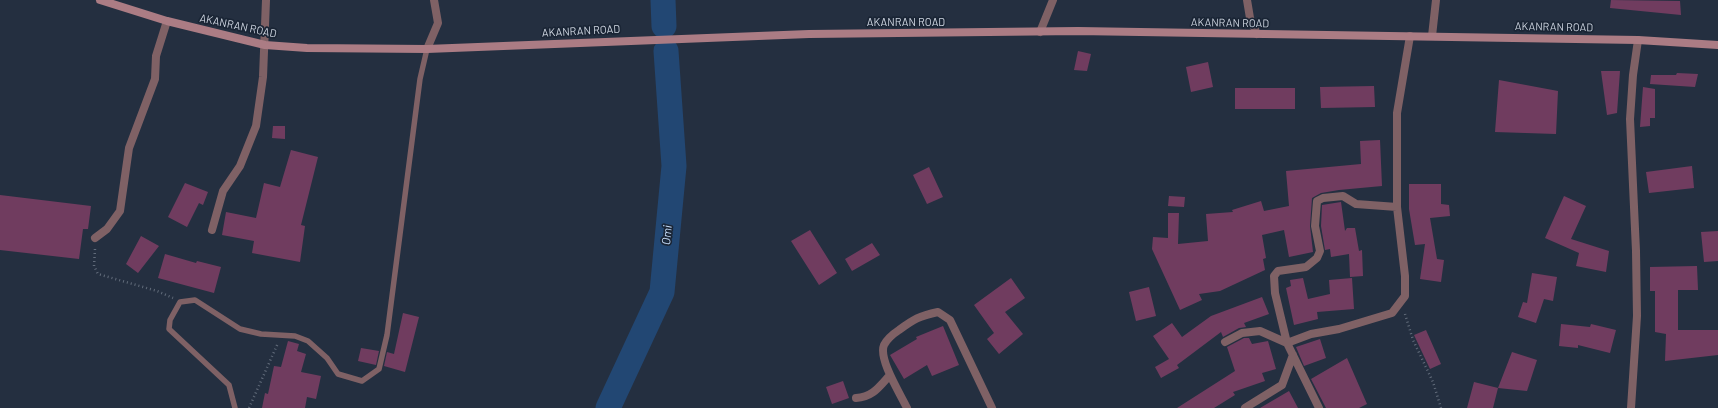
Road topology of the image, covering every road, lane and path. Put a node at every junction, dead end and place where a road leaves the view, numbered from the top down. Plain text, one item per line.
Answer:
1 (100, 0) edge
2 (266, 0) edge
3 (434, 0) edge
4 (1053, 0) edge
5 (1247, 0) edge
6 (1436, 0) edge
7 (167, 22) junction
8 (1040, 32) junction
9 (1257, 34) junction
10 (1410, 36) junction
11 (1432, 36) junction
12 (1638, 40) junction
13 (265, 45) junction
14 (1718, 45) edge
15 (427, 49) junction
16 (1397, 207) junction
17 (212, 230) dead end
18 (95, 238) joint
19 (1401, 301) junction
20 (180, 302) junction
21 (282, 335) junction
22 (1225, 342) dead end
23 (1287, 343) junction
24 (1293, 355) junction
25 (890, 375) junction
26 (856, 398) dead end
27 (235, 408) edge
28 (249, 408) edge
29 (907, 408) edge
30 (992, 408) edge
31 (1246, 408) edge
32 (1318, 408) edge
33 (1441, 408) edge
34 (1631, 408) edge

1 - 7 main road, AKANRAN ROAD
2 - 13 street
3 - 15 street
4 - 8 street
5 - 9 street
6 - 11 street
7 - 13 main road, AKANRAN ROAD
7 - 18 street
8 - 9 main road, AKANRAN ROAD
8 - 15 main road, AKANRAN ROAD
9 - 10 main road, AKANRAN ROAD
10 - 11 main road, AKANRAN ROAD
10 - 16 street
11 - 12 main road, AKANRAN ROAD
12 - 14 main road, AKANRAN ROAD
12 - 34 street
13 - 15 main road, AKANRAN ROAD
13 - 17 street
15 - 21 lane
16 - 19 street
16 - 23 street
18 - 20 path
19 - 23 street
19 - 33 path
20 - 21 lane
20 - 27 lane
21 - 28 path
22 - 23 street
23 - 24 street
24 - 31 street
24 - 32 street
25 - 26 street
25 - 29 street
25 - 30 street

